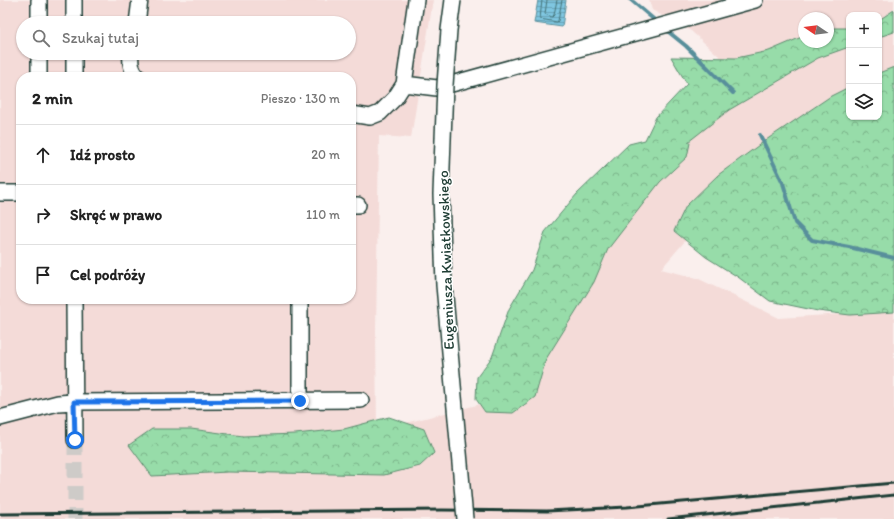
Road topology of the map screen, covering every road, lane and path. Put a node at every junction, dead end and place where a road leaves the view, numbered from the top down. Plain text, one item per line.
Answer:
1 (38, 0) edge
2 (74, 0) edge
3 (140, 0) edge
4 (416, 0) edge
5 (453, 0) edge
6 (755, 0) edge
7 (39, 16) edge
8 (74, 16) edge
9 (137, 16) edge
10 (39, 60) edge
11 (74, 60) edge
12 (130, 60) edge
13 (39, 72) edge
14 (74, 72) edge
15 (133, 72) edge
16 (404, 84) junction
17 (356, 115) edge
18 (0, 193) edge
19 (16, 193) edge
20 (74, 304) edge
21 (300, 304) edge
22 (361, 400) dead end
23 (300, 401) junction
24 (74, 402) junction
25 (0, 418) edge
26 (75, 440) tunnel mouth
27 (465, 519) edge

1 - 7 street
2 - 8 street
3 - 9 street
4 - 16 street
5 - 27 street, Eugeniusza Kwiatkowskiego, bridge
6 - 16 street
10 - 13 street
11 - 14 street
12 - 15 street
16 - 17 street
18 - 19 street
20 - 24 street
21 - 23 street
22 - 23 street
23 - 24 street
24 - 25 street
24 - 26 street

